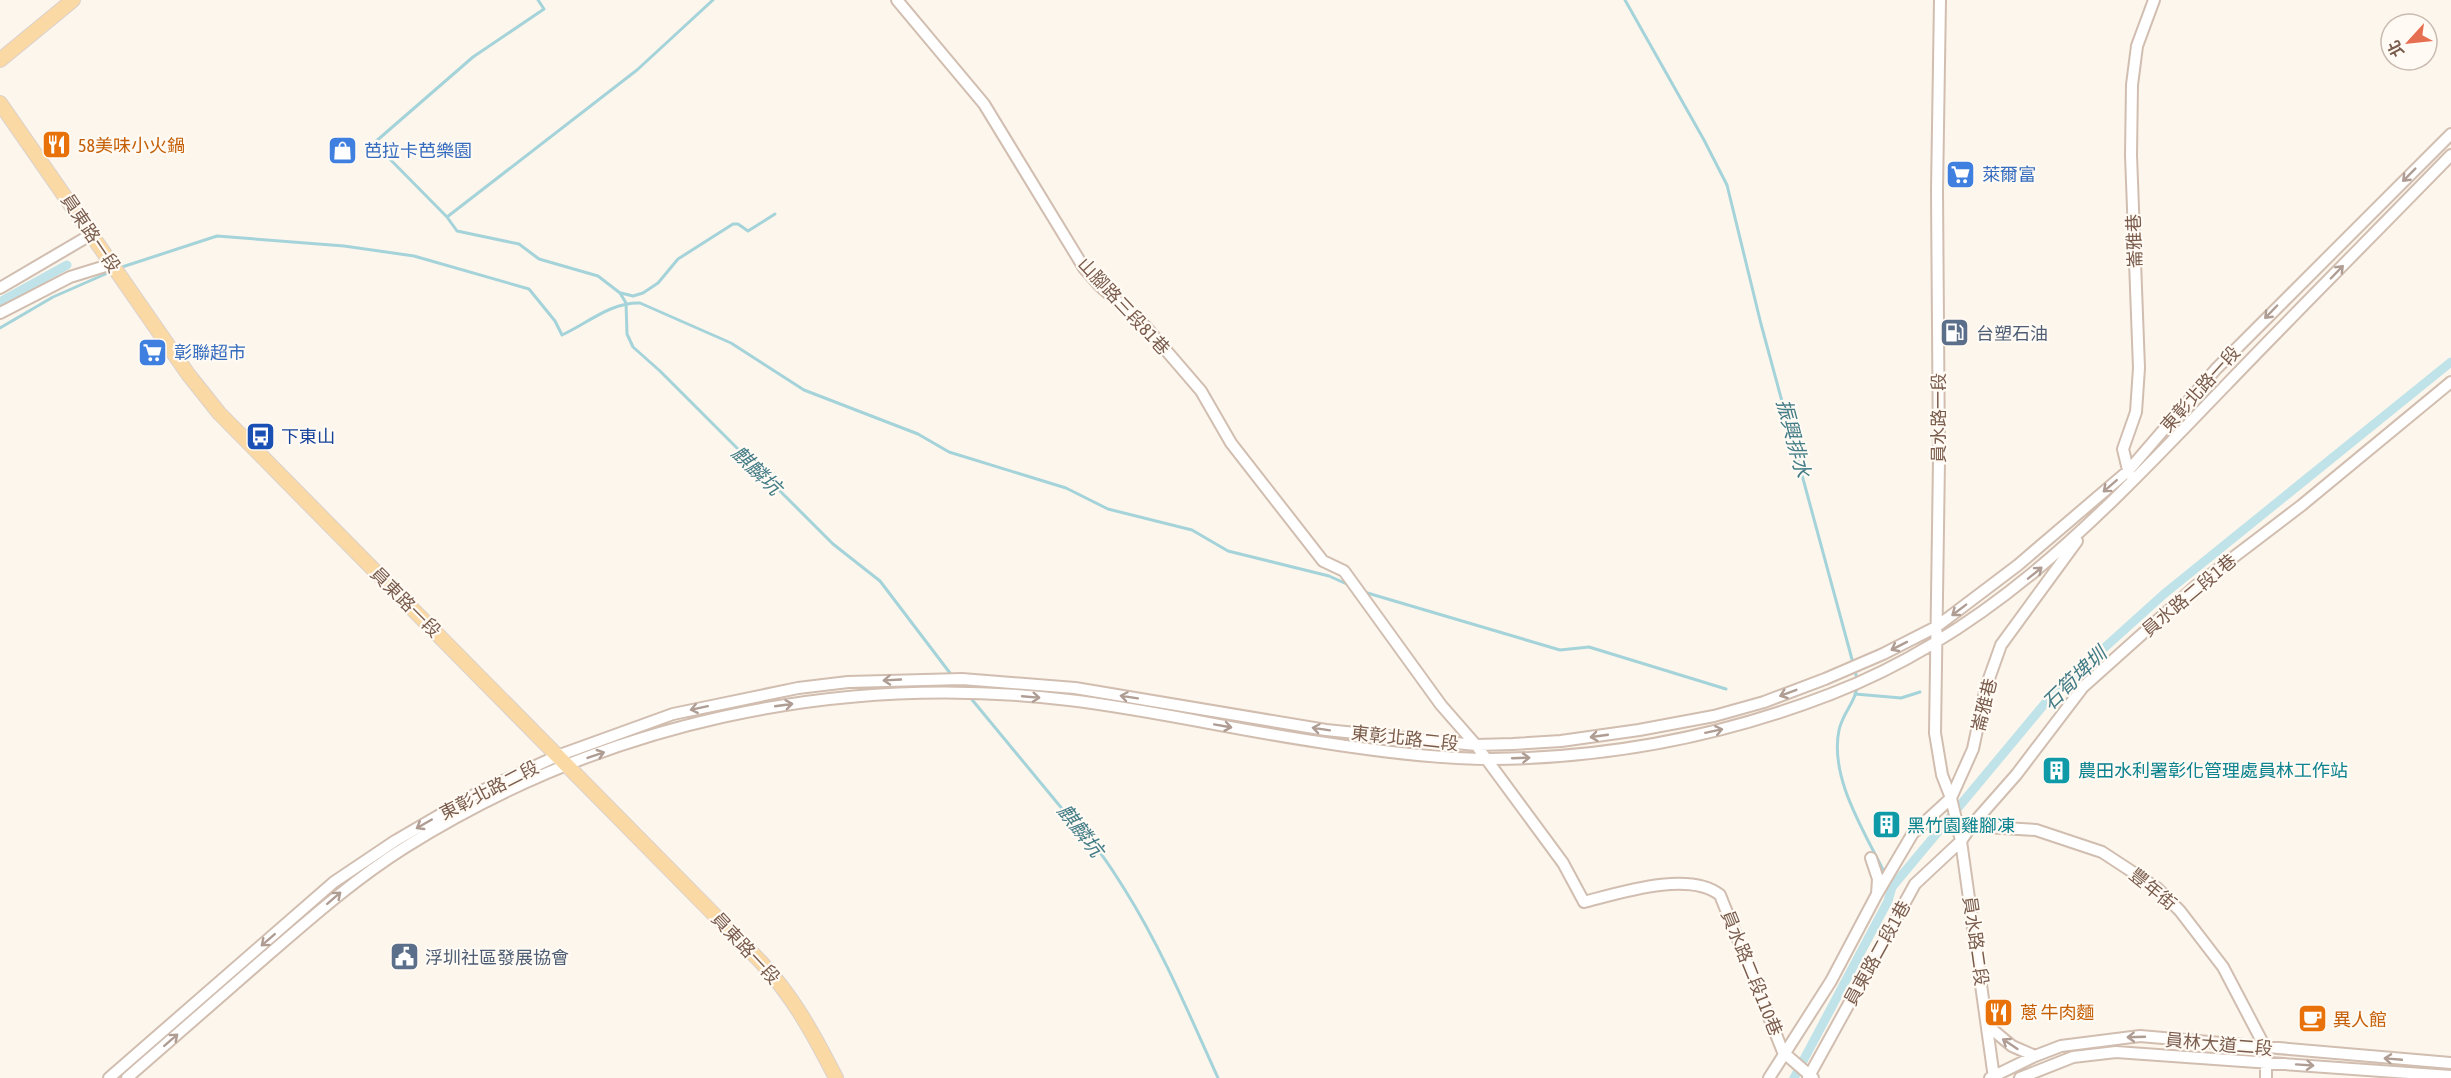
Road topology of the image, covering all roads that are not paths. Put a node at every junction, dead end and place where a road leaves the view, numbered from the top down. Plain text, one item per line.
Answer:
1 (74, 0) edge
2 (897, 0) edge
3 (1940, 0) edge
4 (2154, 0) edge
5 (0, 60) edge
6 (0, 103) edge
7 (2451, 134) edge
8 (2451, 155) edge
9 (92, 234) junction
10 (112, 264) junction
11 (0, 288) edge
12 (0, 313) edge
13 (2451, 382) edge
14 (2128, 471) junction
15 (2135, 481) junction
16 (2086, 527) junction
17 (1936, 627) junction
18 (1936, 643) junction
19 (1476, 745) junction
20 (1486, 759) junction
21 (562, 760) junction
22 (1951, 798) junction
23 (1971, 826) junction
24 (1961, 840) junction
25 (1871, 858) dead end
26 (1877, 894) junction
27 (1988, 1026) junction
28 (2266, 1049) junction
29 (1783, 1052) junction
30 (2035, 1056) junction
31 (2266, 1062) junction
32 (2451, 1063) edge
33 (2451, 1076) edge
34 (1810, 1077) edge
35 (1992, 1077) edge
36 (109, 1078) edge
37 (127, 1078) edge
38 (836, 1078) edge
39 (1769, 1078) edge
40 (2020, 1078) edge
41 (2266, 1078) edge

1 - 5 main road
2 - 19 street, 山腳路三段81巷
3 - 17 street, 員水路一段
4 - 14 street, 崙雅巷
6 - 9 main road, 員東路一段
7 -> 14 street, 東彰北路一段
15 -> 8 street, 東彰北路一段
9 - 10 main road, 員東路一段
9 - 11 street
10 - 12 street
10 - 21 main road, 員東路一段
13 - 23 street, 員水路二段1巷
14 - 15 street
14 -> 17 street, 東彰北路一段
15 - 16 street, 東彰北路一段
18 -> 16 street, 東彰北路一段
16 - 22 street, 崙雅巷
17 - 18 street, 員水路一段
17 -> 19 street, 東彰北路二段
20 -> 18 street, 東彰北路二段
18 - 22 street, 員水路一段
19 - 20 street
19 -> 21 street, 東彰北路二段
21 -> 20 street, 東彰北路二段
20 - 29 street, 員水路二段110巷
21 -> 36 street, 東彰北路二段
37 -> 21 street, 東彰北路二段
21 - 38 main road, 員東路一段
22 - 24 street, 員水路二段
22 - 26 street
23 - 24 street, 員水路二段1巷
23 - 28 street, 豐年街
24 - 27 street, 員水路二段
24 - 34 street, 員東路二段1巷
25 - 26 street
26 - 29 street
30 -> 27 street
27 - 35 street, 員水路二段
28 -> 30 street, 員林大道二段
28 - 31 street
32 -> 28 street, 員林大道二段
29 - 34 street
29 - 39 street
30 - 35 street, 員林大道二段
31 -> 33 street, 員林大道二段
31 - 40 street, 員林大道二段
31 - 41 street

